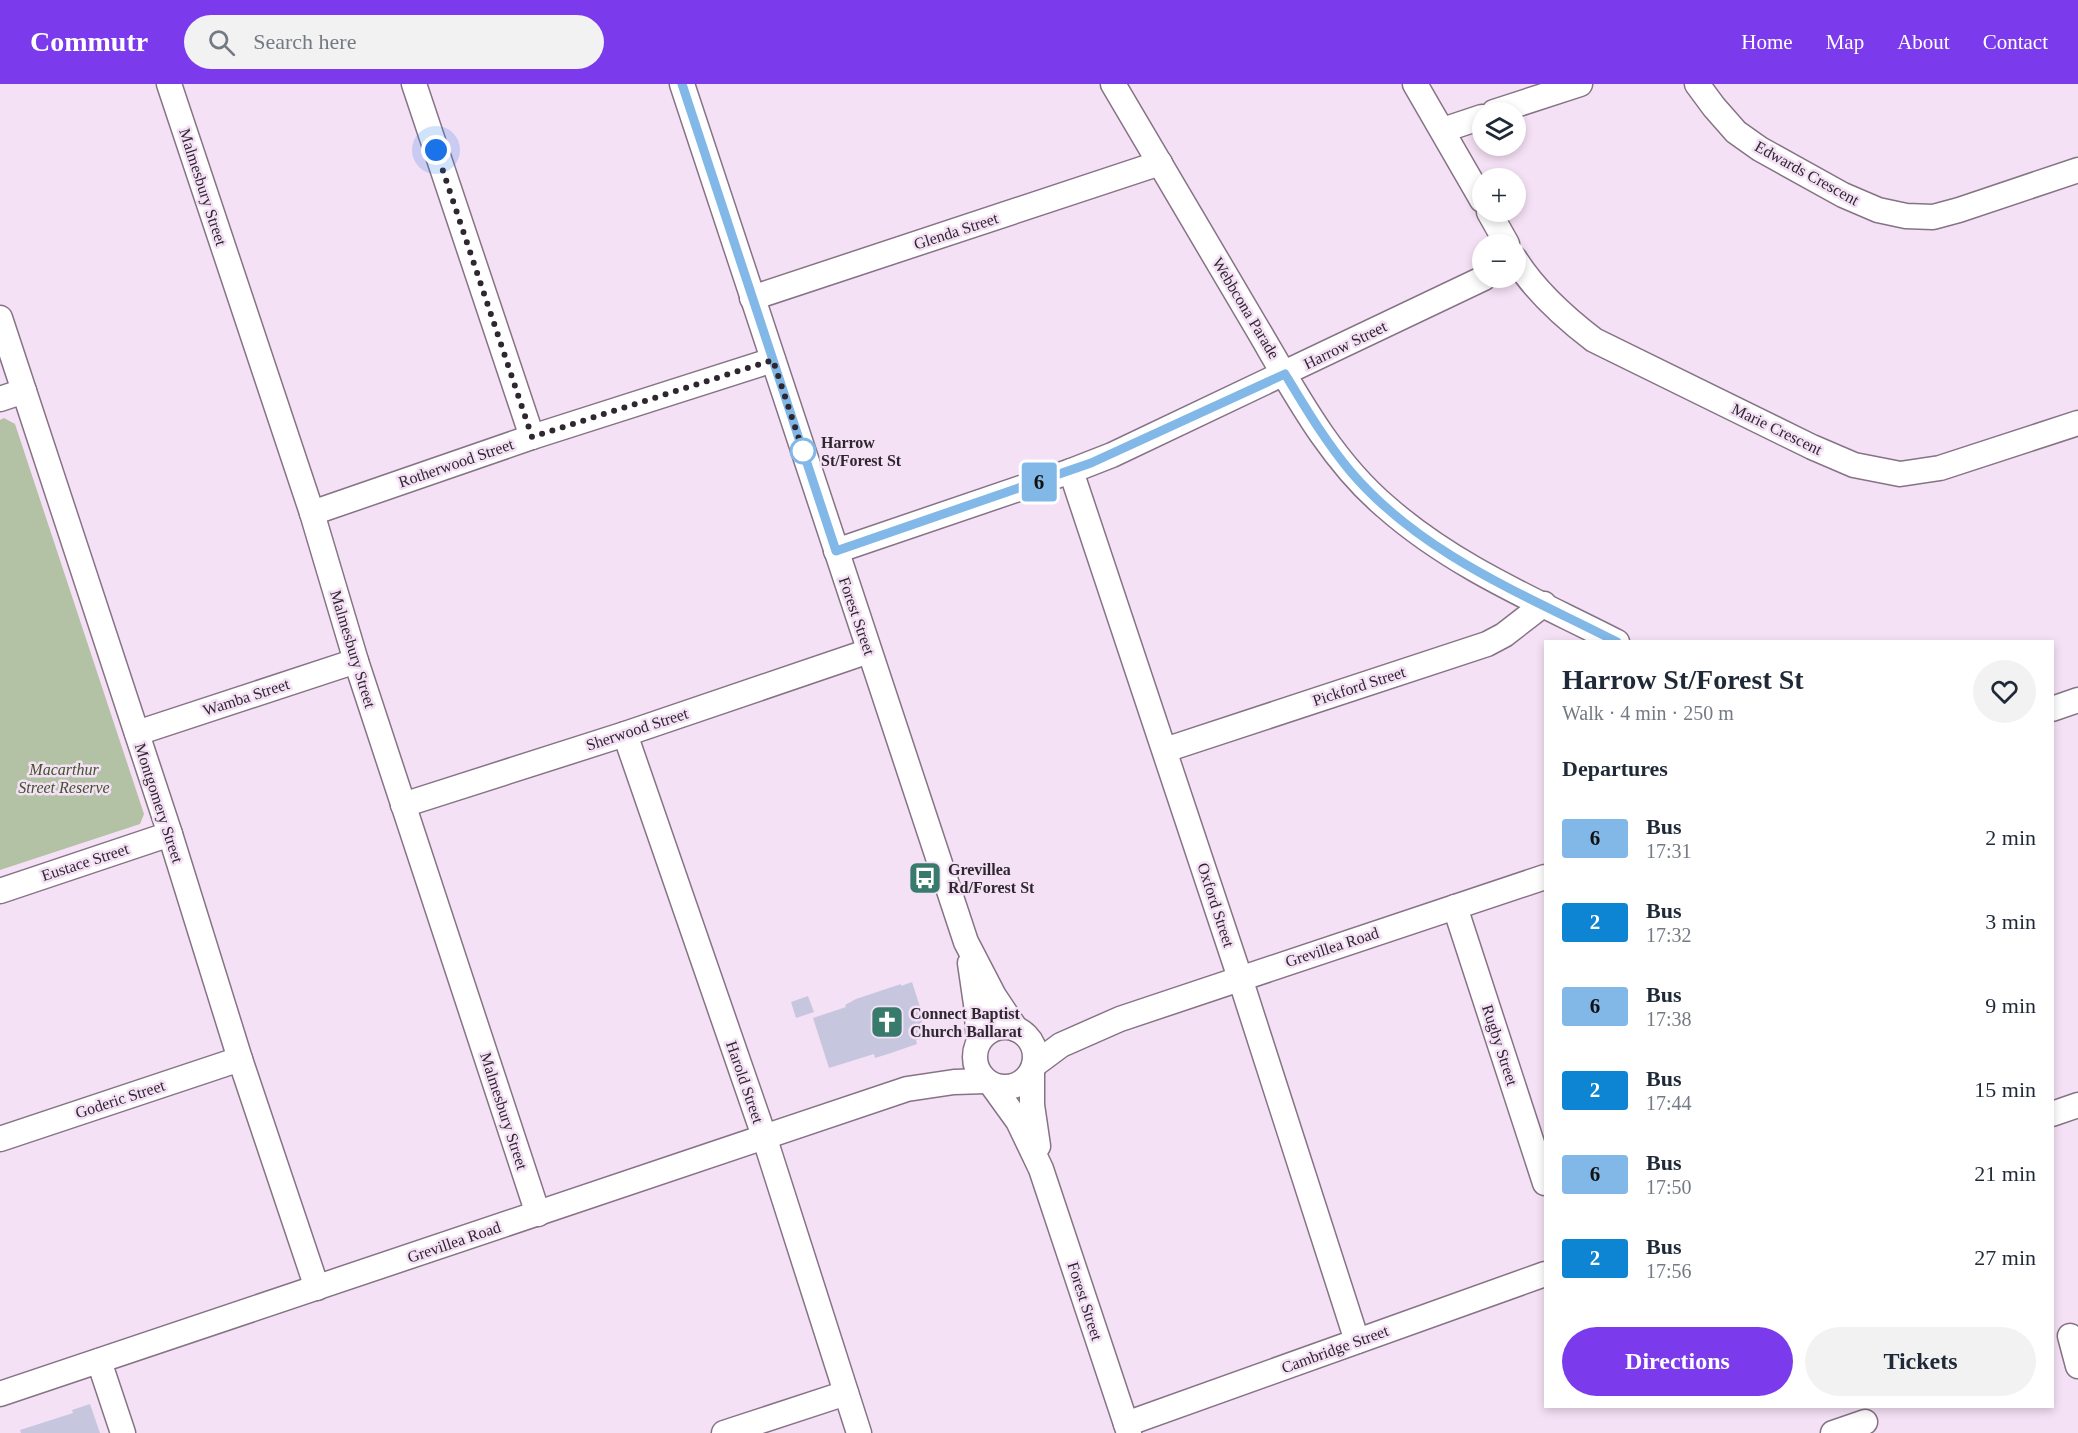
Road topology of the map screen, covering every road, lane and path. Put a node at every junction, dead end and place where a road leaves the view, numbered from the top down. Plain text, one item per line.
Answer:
1 (169, 84) edge
2 (414, 84) edge
3 (682, 84) edge
4 (1113, 84) edge
5 (1415, 84) edge
6 (1580, 84) edge
7 (1697, 84) edge
8 (1525, 102) edge
9 (1472, 120) edge
10 (1443, 130) junction
11 (1160, 164) junction
12 (2078, 170) edge
13 (1472, 182) edge
14 (1526, 273) edge
15 (1472, 284) edge
16 (752, 298) junction
17 (0, 318) edge
18 (773, 360) junction
19 (1285, 374) junction
20 (24, 391) junction
21 (0, 399) edge
22 (2078, 423) edge
23 (532, 437) junction
24 (1071, 471) junction
25 (312, 513) junction
26 (836, 551) junction
27 (1544, 604) junction
28 (1613, 640) edge
29 (869, 651) junction
30 (356, 661) junction
31 (2078, 700) edge
32 (2054, 708) edge
33 (137, 733) junction
34 (625, 734) junction
35 (1165, 750) junction
36 (403, 805) junction
37 (170, 834) junction
38 (1544, 877) edge
39 (0, 891) edge
40 (1455, 907) junction
41 (966, 942) junction
42 (1240, 978) junction
43 (1120, 1018) junction
44 (1020, 1031) junction
45 (977, 1045) junction
46 (240, 1059) junction
47 (1033, 1068) junction
48 (989, 1083) junction
49 (907, 1089) junction
50 (2078, 1105) edge
51 (2054, 1113) edge
52 (764, 1136) junction
53 (0, 1139) edge
54 (1041, 1169) junction
55 (1544, 1180) edge
56 (538, 1214) junction
57 (1544, 1274) edge
58 (317, 1288) junction
59 (2070, 1336) dead end
60 (1357, 1341) junction
61 (99, 1361) junction
62 (2078, 1366) edge
63 (846, 1393) junction
64 (0, 1394) edge
65 (1865, 1421) edge
66 (1128, 1429) edge
67 (123, 1433) edge
68 (724, 1433) edge
69 (859, 1433) edge
70 (1833, 1433) edge

1 - 25 street, Malmesbury Street
2 - 23 street
3 - 16 street, Forest Street
4 - 11 street, Webbcona Parade
5 - 10 street
6 - 8 street
7 - 12 street, Edwards Crescent
9 - 10 street
10 - 13 street
11 - 16 street, Glenda Street
11 - 19 street, Webbcona Parade
14 - 22 street, Marie Crescent
15 - 19 street, Harrow Street
16 - 18 street, Forest Street
17 - 20 street, Montgomery Street
18 - 23 street, Rotherwood Street
18 - 26 street, Forest Street
19 - 24 street, Harrow Street
19 - 27 street, Webbcona Parade
20 - 21 street
20 - 33 street, Montgomery Street
23 - 25 street, Rotherwood Street
24 - 26 street, Harrow Street
24 - 35 street, Oxford Street
25 - 30 street, Malmesbury Street
26 - 29 street, Forest Street
27 - 28 street, Webbcona Parade
27 - 35 street, Pickford Street
29 - 34 street, Sherwood Street
29 - 41 street, Forest Street
30 - 33 street, Wamba Street
30 - 36 street, Malmesbury Street
31 - 32 street
33 - 37 street, Montgomery Street
34 - 36 street, Sherwood Street
34 - 52 street, Harold Street
35 - 42 street, Oxford Street
36 - 56 street, Malmesbury Street
37 - 39 street, Eustace Street
37 - 46 street, Montgomery Street
38 - 40 street, Grevillea Road
40 - 42 street, Grevillea Road
40 - 55 street, Rugby Street
41 - 44 street
41 - 45 street
42 - 43 street, Grevillea Road
42 - 60 street, Oxford Street
43 - 44 street, Grevillea Road
43 - 47 street, Grevillea Road
44 - 45 street, Grevillea Road
44 - 47 street
45 - 48 street
45 - 49 street, Grevillea Road
46 - 53 street, Goderic Street
46 - 58 street, Montgomery Street
47 - 48 street, Grevillea Road
47 - 54 street, Forest Street
48 - 49 street, Grevillea Road
48 - 54 street, Forest Street
49 - 52 street, Grevillea Road
50 - 51 street
52 - 56 street, Grevillea Road
52 - 63 street, Harold Street
54 - 66 street, Forest Street
56 - 58 street, Grevillea Road
57 - 60 street, Cambridge Street
58 - 61 street, Grevillea Road
59 - 62 street
60 - 66 street, Cambridge Street
61 - 64 street, Grevillea Road
61 - 67 street
63 - 68 street
63 - 69 street, Harold Street
65 - 70 street

